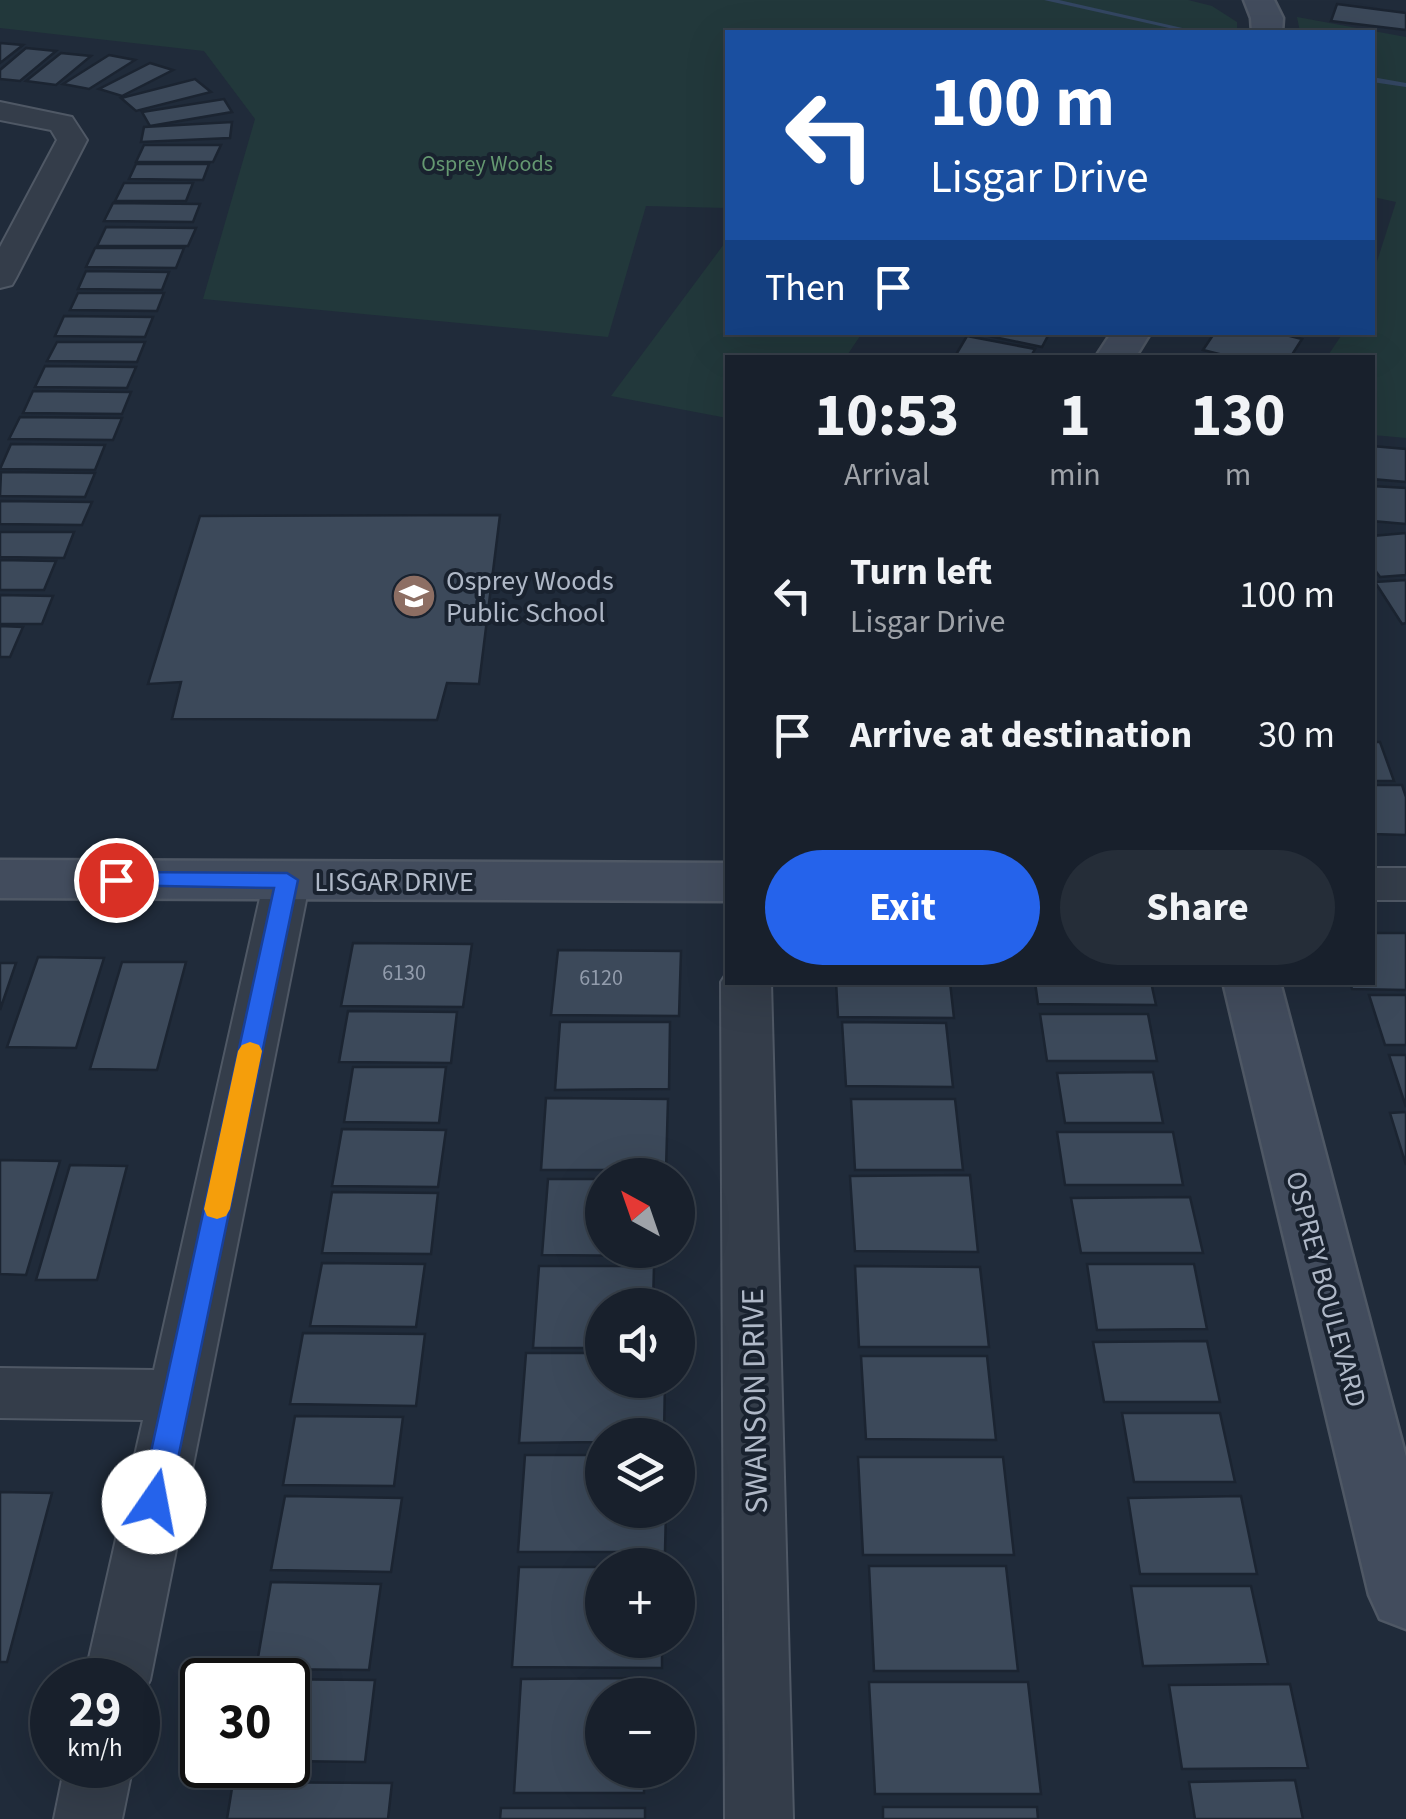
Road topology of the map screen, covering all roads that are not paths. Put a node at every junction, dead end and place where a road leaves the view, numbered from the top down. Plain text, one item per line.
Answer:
1 (0, 111) edge
2 (0, 278) edge
3 (0, 879) edge
4 (287, 880) junction
5 (725, 882) edge
6 (1375, 884) edge
7 (1406, 884) edge
8 (746, 985) edge
9 (1252, 985) edge
10 (0, 1393) edge
11 (177, 1395) junction
12 (1406, 1594) edge
13 (122, 1658) edge
14 (94, 1788) edge
15 (88, 1819) edge
16 (760, 1819) edge

1 - 2 street
3 - 4 street, LISGAR DRIVE
4 - 5 street, LISGAR DRIVE
4 - 11 street
6 - 7 street
8 - 16 street, SWANSON DRIVE
9 - 12 street, OSPREY BOULEVARD
10 - 11 street
11 - 13 street
14 - 15 street

